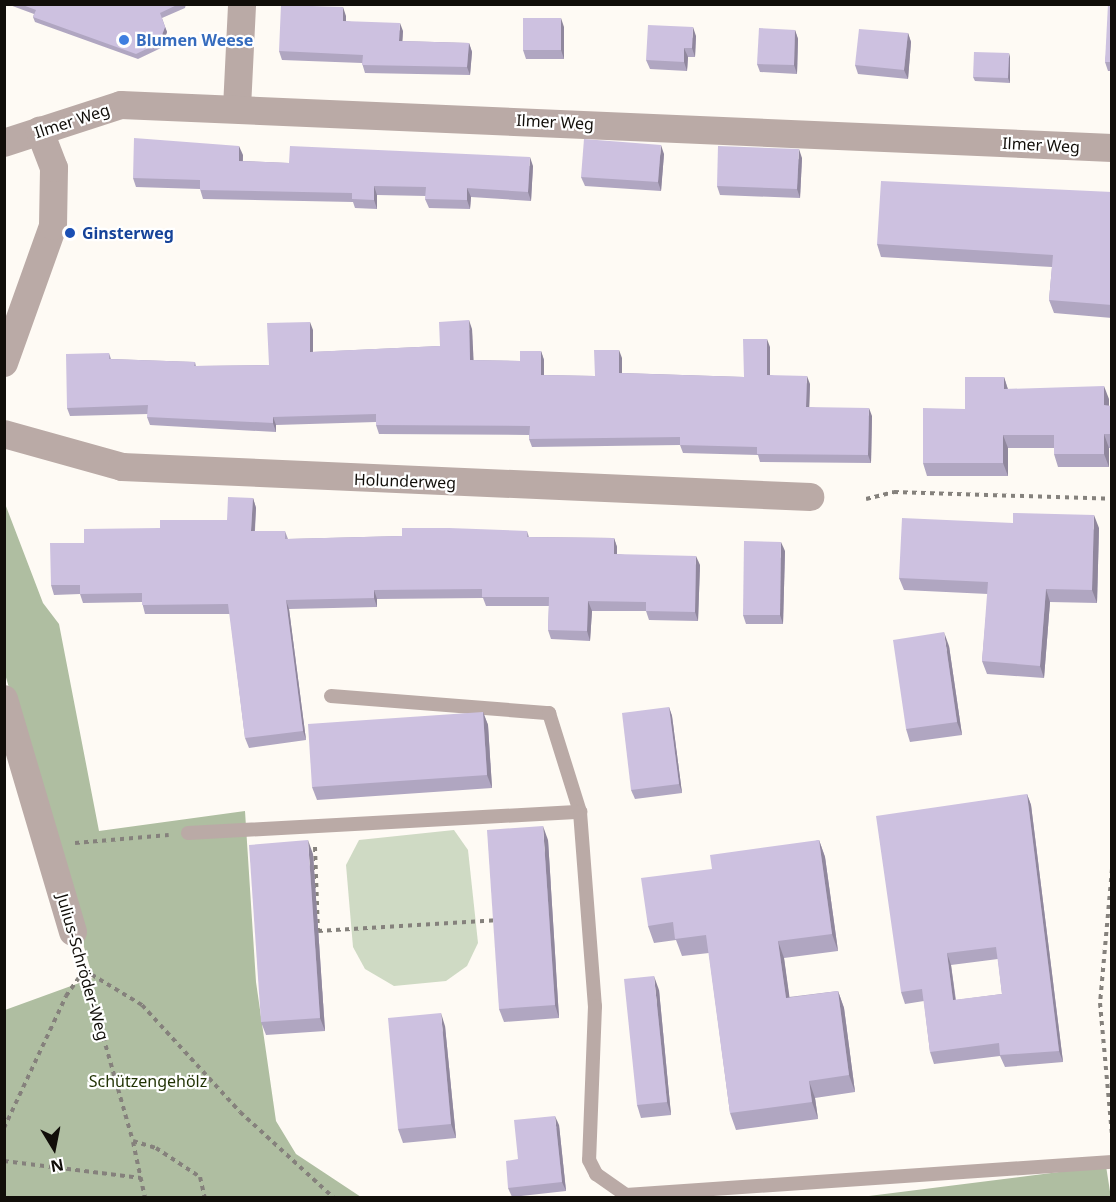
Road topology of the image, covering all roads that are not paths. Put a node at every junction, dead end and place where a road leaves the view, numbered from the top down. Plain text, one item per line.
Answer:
1 (242, 4) edge
2 (237, 108) junction
3 (40, 131) junction
4 (4, 142) edge
5 (1112, 148) edge
6 (4, 363) edge
7 (4, 434) edge
8 (810, 497) dead end
9 (331, 696) dead end
10 (4, 699) edge
11 (580, 812) junction
12 (188, 833) road end
13 (73, 932) road end
14 (1112, 1162) edge

1 - 2 street
2 - 3 street, Ilmer Weg
2 - 5 street, Ilmer Weg
3 - 4 street, Ilmer Weg
3 - 6 street
7 - 8 street, Holunderweg
9 - 11 lane
10 - 13 street, Julius-Schröder-Weg
11 - 12 lane
11 - 14 lane

